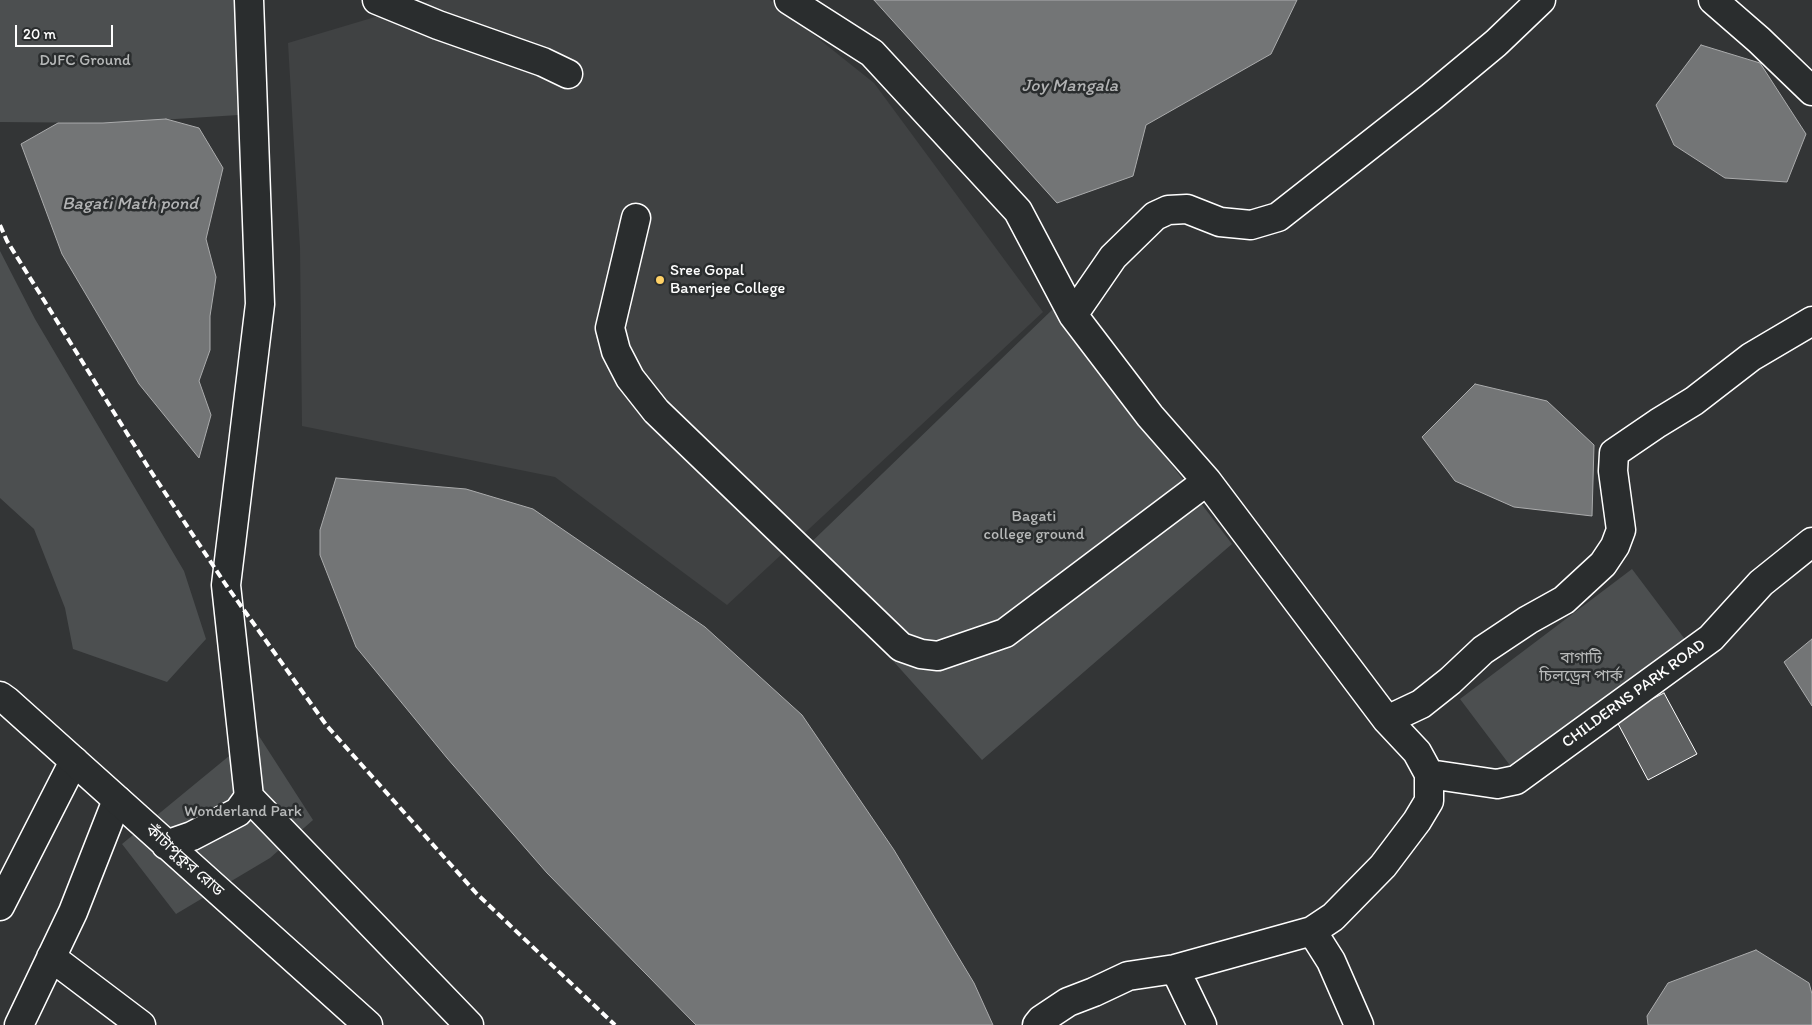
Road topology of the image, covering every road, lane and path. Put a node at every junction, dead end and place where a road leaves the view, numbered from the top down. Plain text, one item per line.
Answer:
1 (249, 0) edge
2 (378, 0) edge
3 (789, 0) edge
4 (1541, 0) edge
5 (1713, 0) edge
6 (568, 74) dead end
7 (1812, 91) edge
8 (636, 218) dead end
9 (1073, 315) junction
10 (1812, 321) edge
11 (1207, 481) junction
12 (1812, 542) edge
13 (2, 702) edge
14 (1387, 720) junction
15 (74, 761) junction
16 (1429, 774) junction
17 (249, 797) junction
18 (117, 800) junction
19 (166, 845) junction
20 (0, 906) edge
21 (1312, 931) junction
22 (52, 957) junction
23 (1175, 969) junction
24 (19, 1025) edge
25 (141, 1025) edge
26 (368, 1025) edge
27 (469, 1025) edge
28 (1037, 1025) edge
29 (1202, 1025) edge
30 (1359, 1025) edge

1 - 17 street
2 - 6 street
3 - 9 street
4 - 9 street
5 - 7 street
8 - 11 street
9 - 11 street
10 - 14 street
11 - 14 street
12 - 16 street, CHILDERNS PARK ROAD
13 - 15 street, কাঁটাপুকুর রোড
14 - 16 street
15 - 18 street, কাঁটাপুকুর রোড
15 - 20 street
16 - 21 street
17 - 19 street
17 - 27 street
18 - 19 street, কাঁটাপুকুর রোড
18 - 22 street
19 - 26 street, কাঁটাপুকুর রোড
21 - 23 street
21 - 30 street
22 - 24 street
22 - 25 street
23 - 28 street
23 - 29 street

